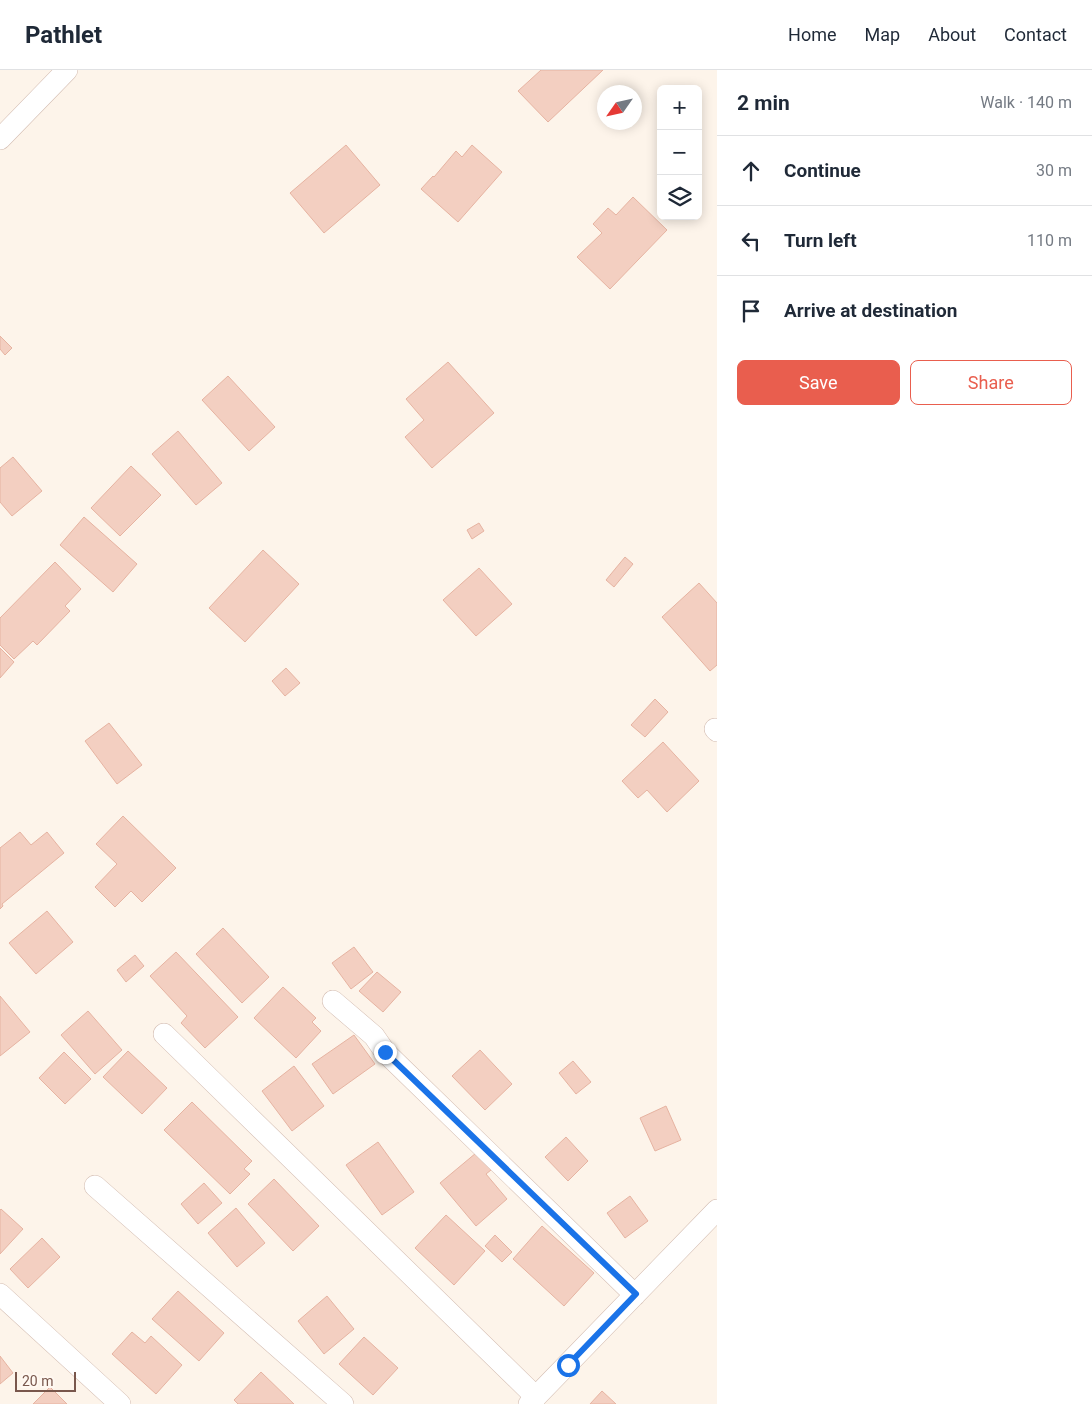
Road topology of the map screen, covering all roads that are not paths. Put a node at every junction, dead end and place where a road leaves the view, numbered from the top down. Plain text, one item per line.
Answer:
1 (67, 70) edge
2 (0, 139) edge
3 (333, 1001) dead end
4 (164, 1034) dead end
5 (95, 1186) dead end
6 (717, 1210) edge
7 (0, 1294) edge
8 (636, 1294) junction
9 (533, 1400) edge
10 (120, 1404) edge
11 (343, 1404) edge

1 - 2 street
3 - 8 street
4 - 9 street
5 - 11 street
6 - 8 street
7 - 10 street
8 - 9 street

